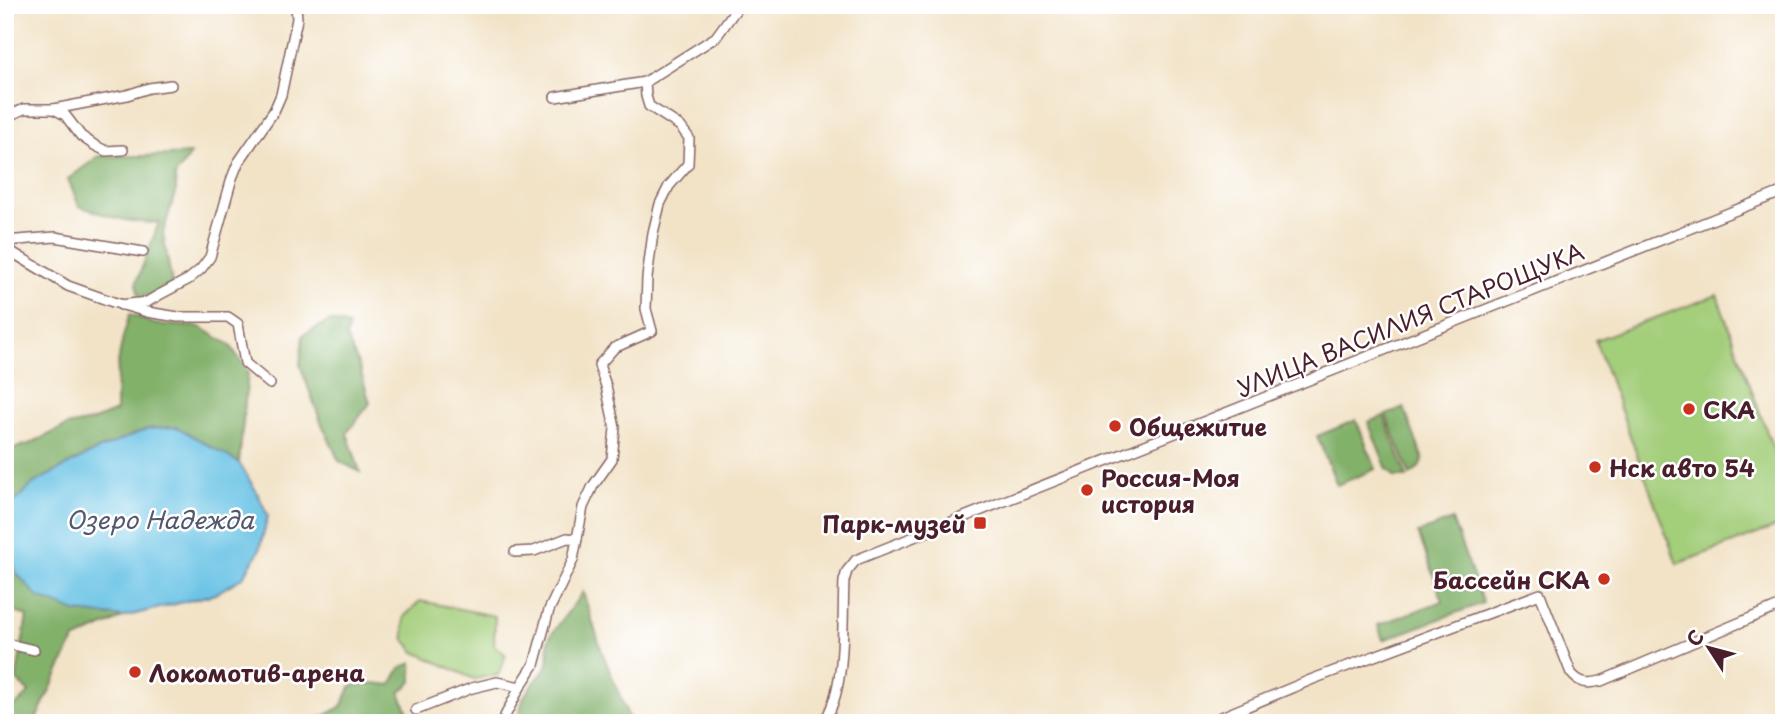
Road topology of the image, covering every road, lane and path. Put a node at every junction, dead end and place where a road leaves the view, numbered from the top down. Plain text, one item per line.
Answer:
1 (296, 5) edge
2 (739, 5) edge
3 (645, 82) junction
4 (171, 85) dead end
5 (555, 97) dead end
6 (54, 109) junction
7 (5, 115) edge
8 (123, 150) dead end
9 (1784, 191) edge
10 (5, 241) edge
11 (5, 248) edge
12 (143, 252) dead end
13 (121, 305) junction
14 (270, 384) dead end
15 (578, 538) junction
16 (515, 552) dead end
17 (1784, 604) edge
18 (5, 643) edge
19 (34, 650) dead end
20 (520, 687) junction
21 (416, 710) dead end
22 (504, 723) edge
23 (822, 723) edge
24 (1207, 723) edge

1 - 13 street
2 - 3 street
3 - 5 street
3 - 15 street
4 - 6 street
6 - 7 street
6 - 8 street
9 - 23 street, УЛИЦА ВАСИЛИЯ СТАРОЩУКА
10 - 12 street
11 - 13 street
13 - 14 street
15 - 16 street
15 - 20 street
17 - 24 street
18 - 19 street
20 - 21 street
20 - 22 street

